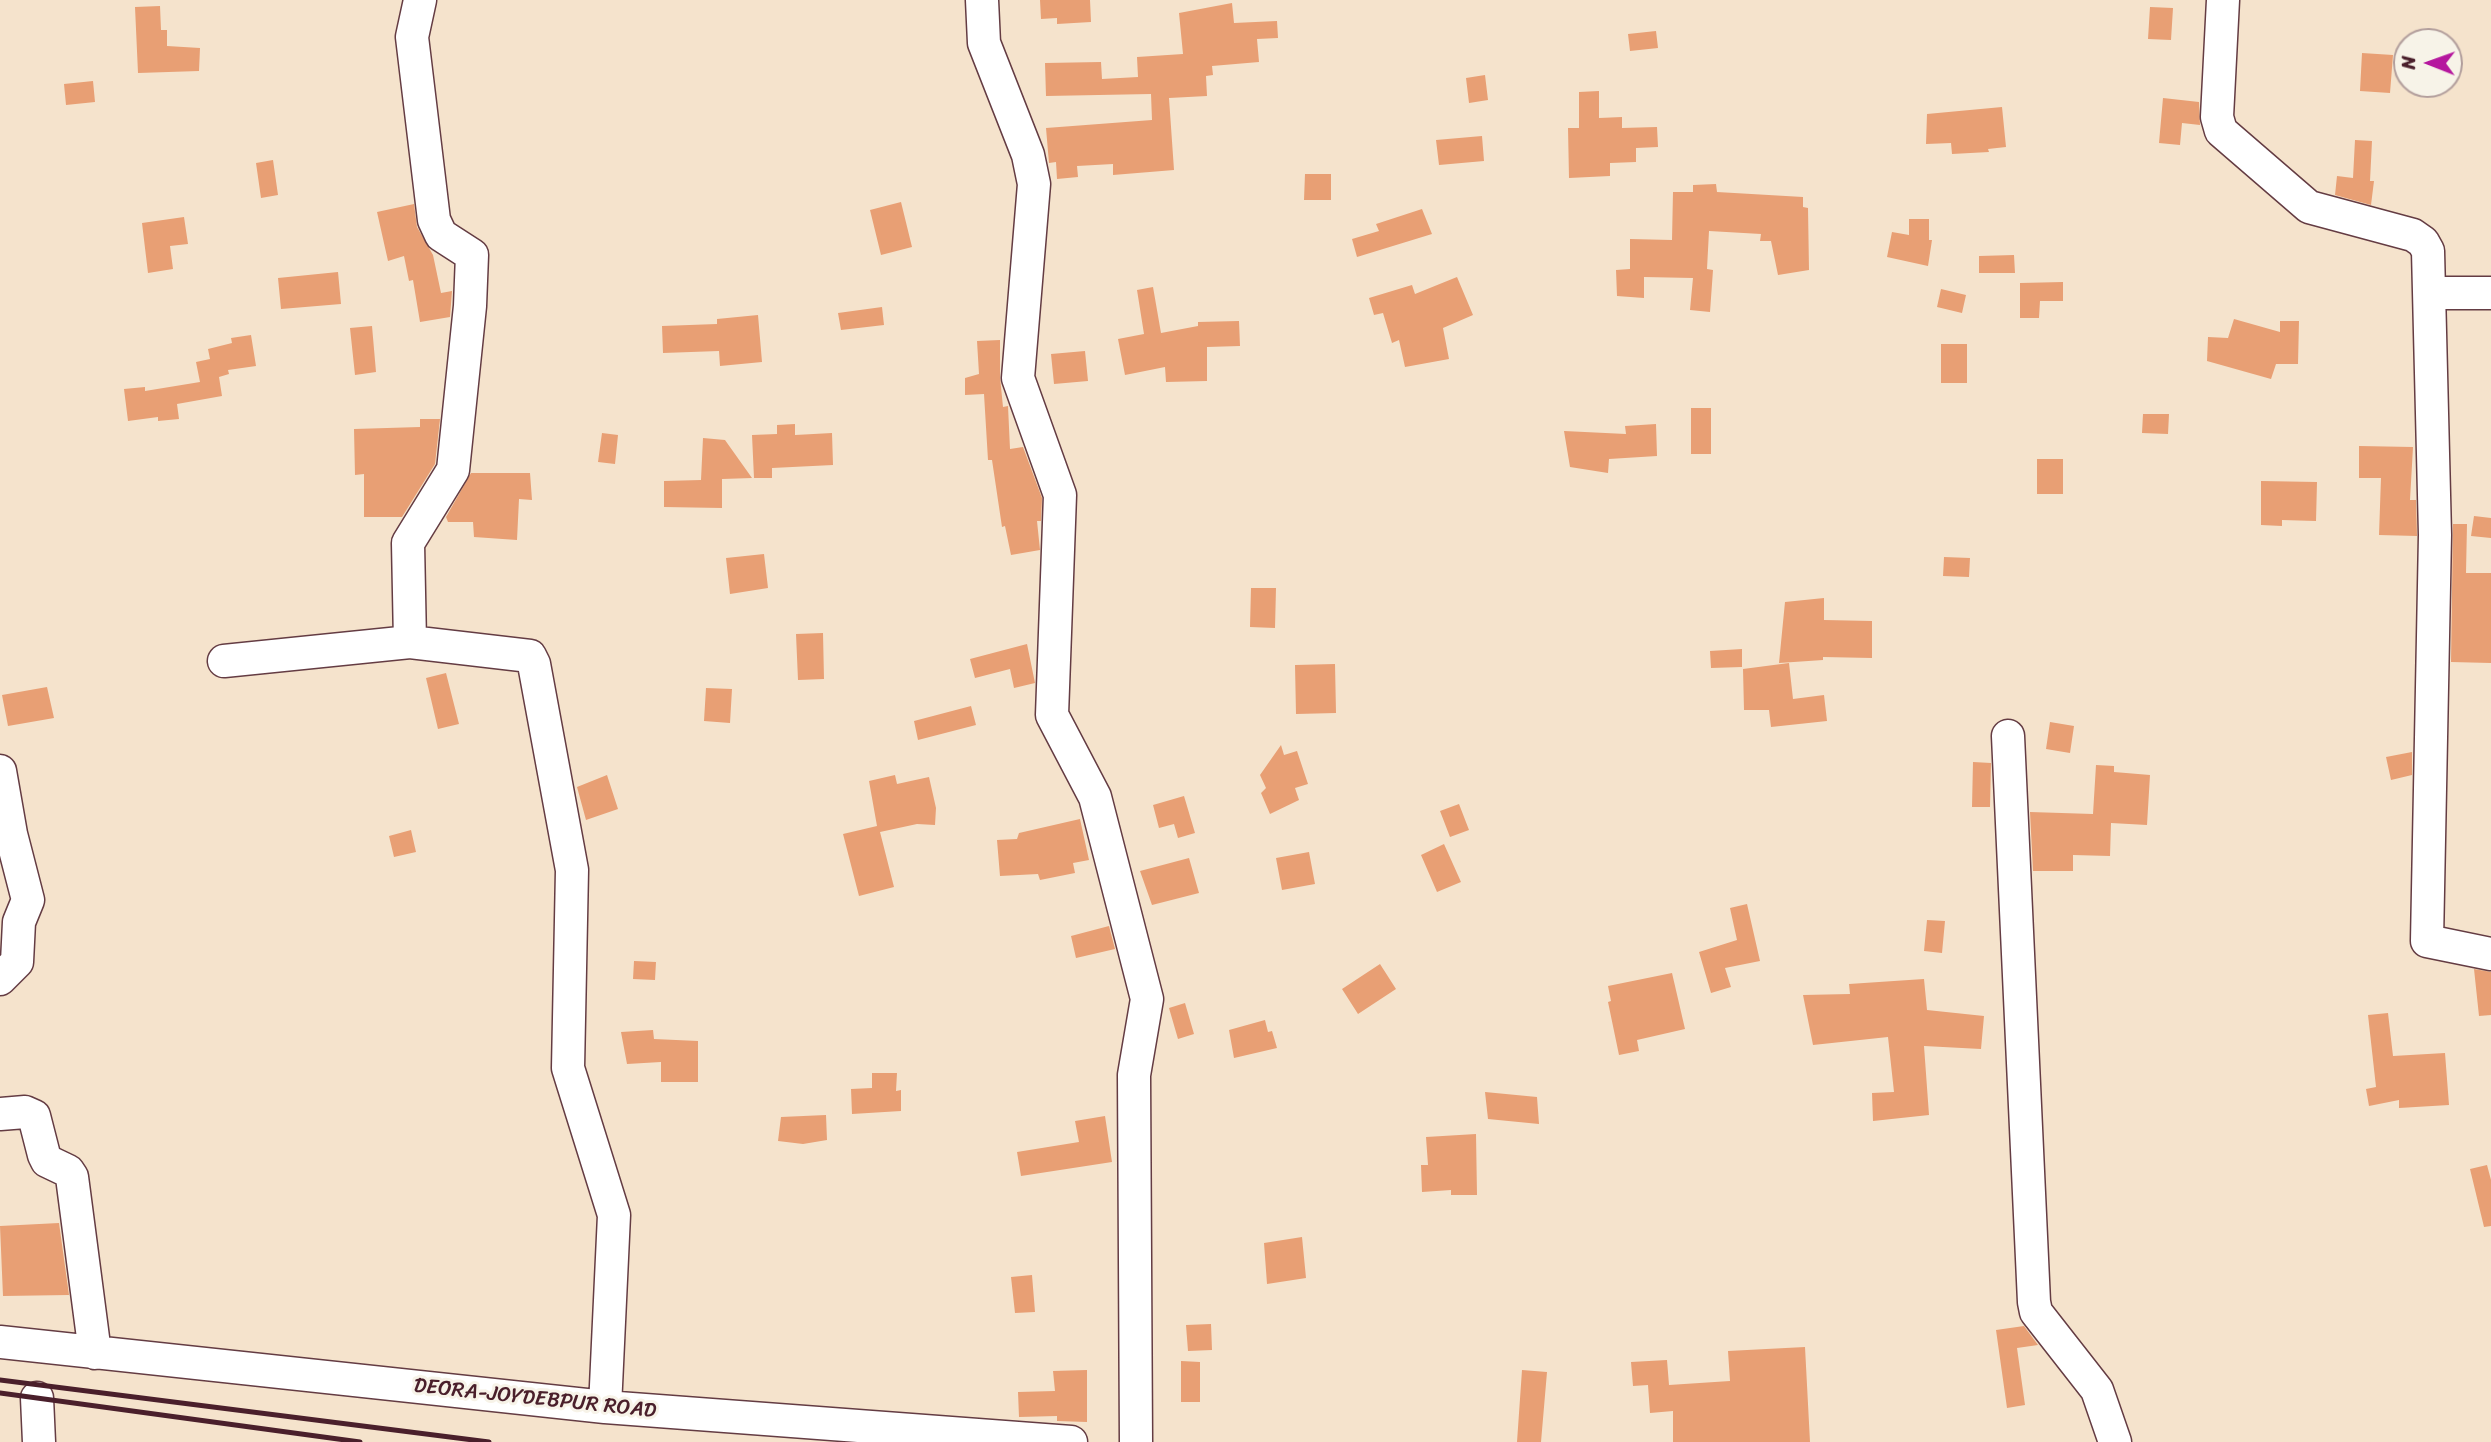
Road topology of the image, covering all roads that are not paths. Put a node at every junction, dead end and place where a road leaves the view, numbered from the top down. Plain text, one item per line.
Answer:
1 (420, 0) edge
2 (982, 0) edge
3 (2223, 0) edge
4 (2431, 293) junction
5 (2491, 293) edge
6 (410, 642) junction
7 (224, 661) dead end
8 (2008, 736) dead end
9 (0, 771) edge
10 (5, 835) edge
11 (2491, 954) edge
12 (0, 979) edge
13 (0, 1114) edge
14 (0, 1342) edge
15 (95, 1353) junction
16 (37, 1398) dead end
17 (605, 1407) junction
18 (39, 1442) edge
19 (1071, 1442) edge
20 (1136, 1442) edge
21 (2115, 1442) edge

1 - 6 street
2 - 20 street
3 - 4 street
4 - 5 street
4 - 11 street
6 - 7 street
6 - 17 street
8 - 21 street
9 - 10 street
10 - 12 street
13 - 15 street
14 - 15 street, DEORA-JOYDEBPUR ROAD
15 - 17 street, DEORA-JOYDEBPUR ROAD
16 - 18 street
17 - 19 street, DEORA-JOYDEBPUR ROAD

